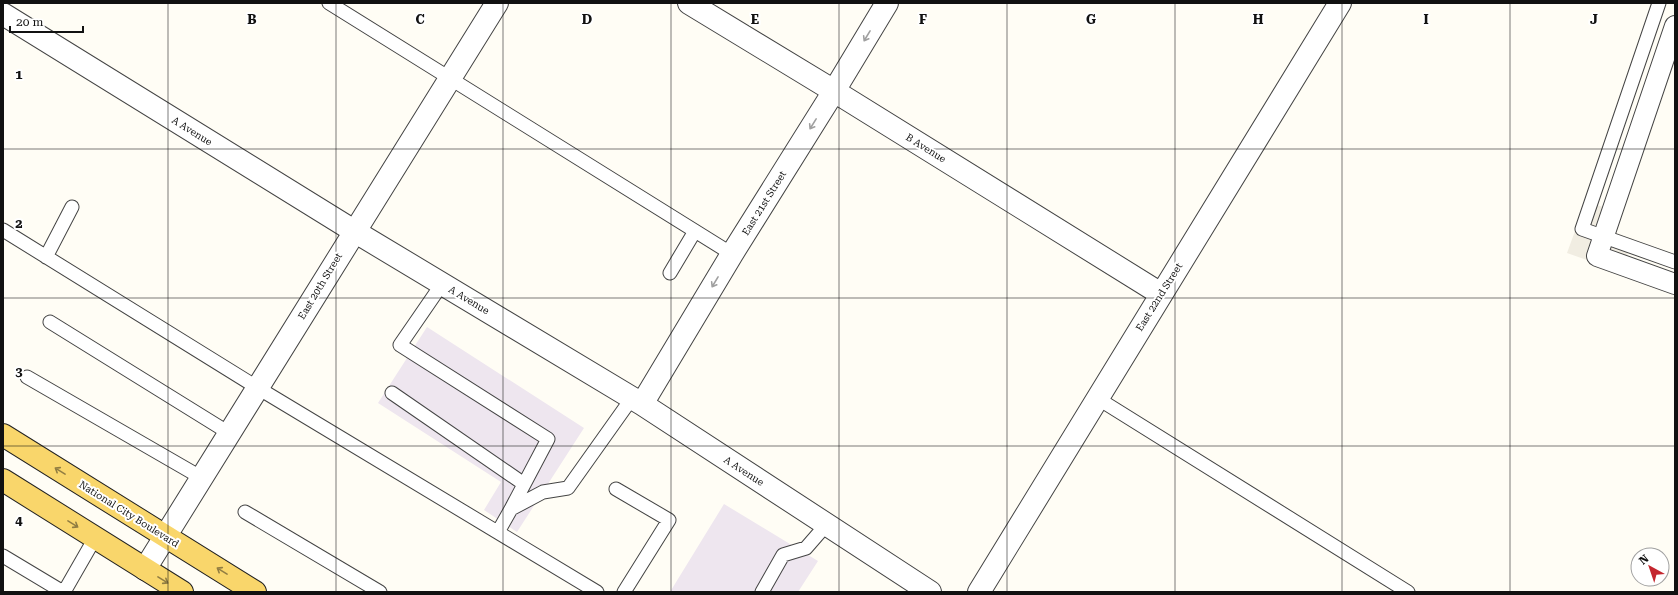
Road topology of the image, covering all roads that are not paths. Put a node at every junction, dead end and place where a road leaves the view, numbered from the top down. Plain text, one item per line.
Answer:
1 (329, 3) edge
2 (497, 3) edge
3 (689, 3) edge
4 (887, 3) edge
5 (1340, 3) edge
6 (1659, 3) edge
7 (3, 14) edge
8 (1675, 26) edge
9 (450, 79) junction
10 (834, 91) junction
11 (72, 207) dead end
12 (3, 230) edge
13 (354, 231) junction
14 (695, 232) junction
15 (1603, 236) junction
16 (732, 254) junction
17 (46, 257) junction
18 (1675, 262) edge
19 (670, 273) dead end
20 (442, 284) junction
21 (1675, 284) edge
22 (1161, 294) junction
23 (50, 322) dead end
24 (27, 378) dead end
25 (258, 388) junction
26 (392, 393) dead end
27 (1097, 398) junction
28 (637, 401) junction
29 (229, 433) junction
30 (3, 435) edge
31 (202, 478) junction
32 (3, 480) edge
33 (524, 484) junction
34 (616, 489) dead end
35 (511, 509) junction
36 (245, 512) dead end
37 (826, 525) junction
38 (498, 532) junction
39 (165, 536) junction
40 (95, 538) junction
41 (3, 556) edge
42 (144, 569) junction
43 (64, 592) edge
44 (182, 592) edge
45 (255, 592) edge
46 (380, 592) edge
47 (597, 592) edge
48 (624, 592) edge
49 (762, 592) edge
50 (930, 592) edge
51 (979, 592) edge
52 (1408, 592) edge

1 - 9 lane
2 - 9 street, East 20th Street
3 - 10 street, B Avenue
4 -> 10 street, East 21st Street
5 - 22 street, East 22nd Street
6 - 15 lane
7 - 13 street, A Avenue
8 - 15 street
9 - 13 street, East 20th Street
9 - 14 lane
10 -> 16 street, East 21st Street
10 - 22 street, B Avenue
11 - 17 lane
12 - 17 lane
13 - 20 street, A Avenue
13 - 25 street, East 20th Street
14 - 16 lane
14 - 19 lane
15 - 18 lane
15 - 21 street
16 -> 28 street, East 21st Street
17 - 25 lane
20 - 28 street, A Avenue
20 - 33 lane
22 - 27 street, East 22nd Street
23 - 29 lane
24 - 31 lane
25 - 29 street, East 20th Street
25 - 38 lane
26 - 33 lane
27 - 51 street, East 22nd Street
27 - 52 lane
28 - 35 lane
28 - 37 street, A Avenue
29 - 31 street, East 20th Street
39 -> 30 main road, National City Boulevard
31 - 39 street, East 20th Street
32 -> 40 main road
33 - 35 lane
34 - 48 lane
35 - 38 lane
36 - 46 lane
37 - 49 lane
37 - 50 street, A Avenue
38 - 47 lane
39 - 42 street, East 20th Street
45 -> 39 main road, National City Boulevard
40 - 42 main road
40 - 43 lane
41 - 43 lane
42 -> 44 main road

